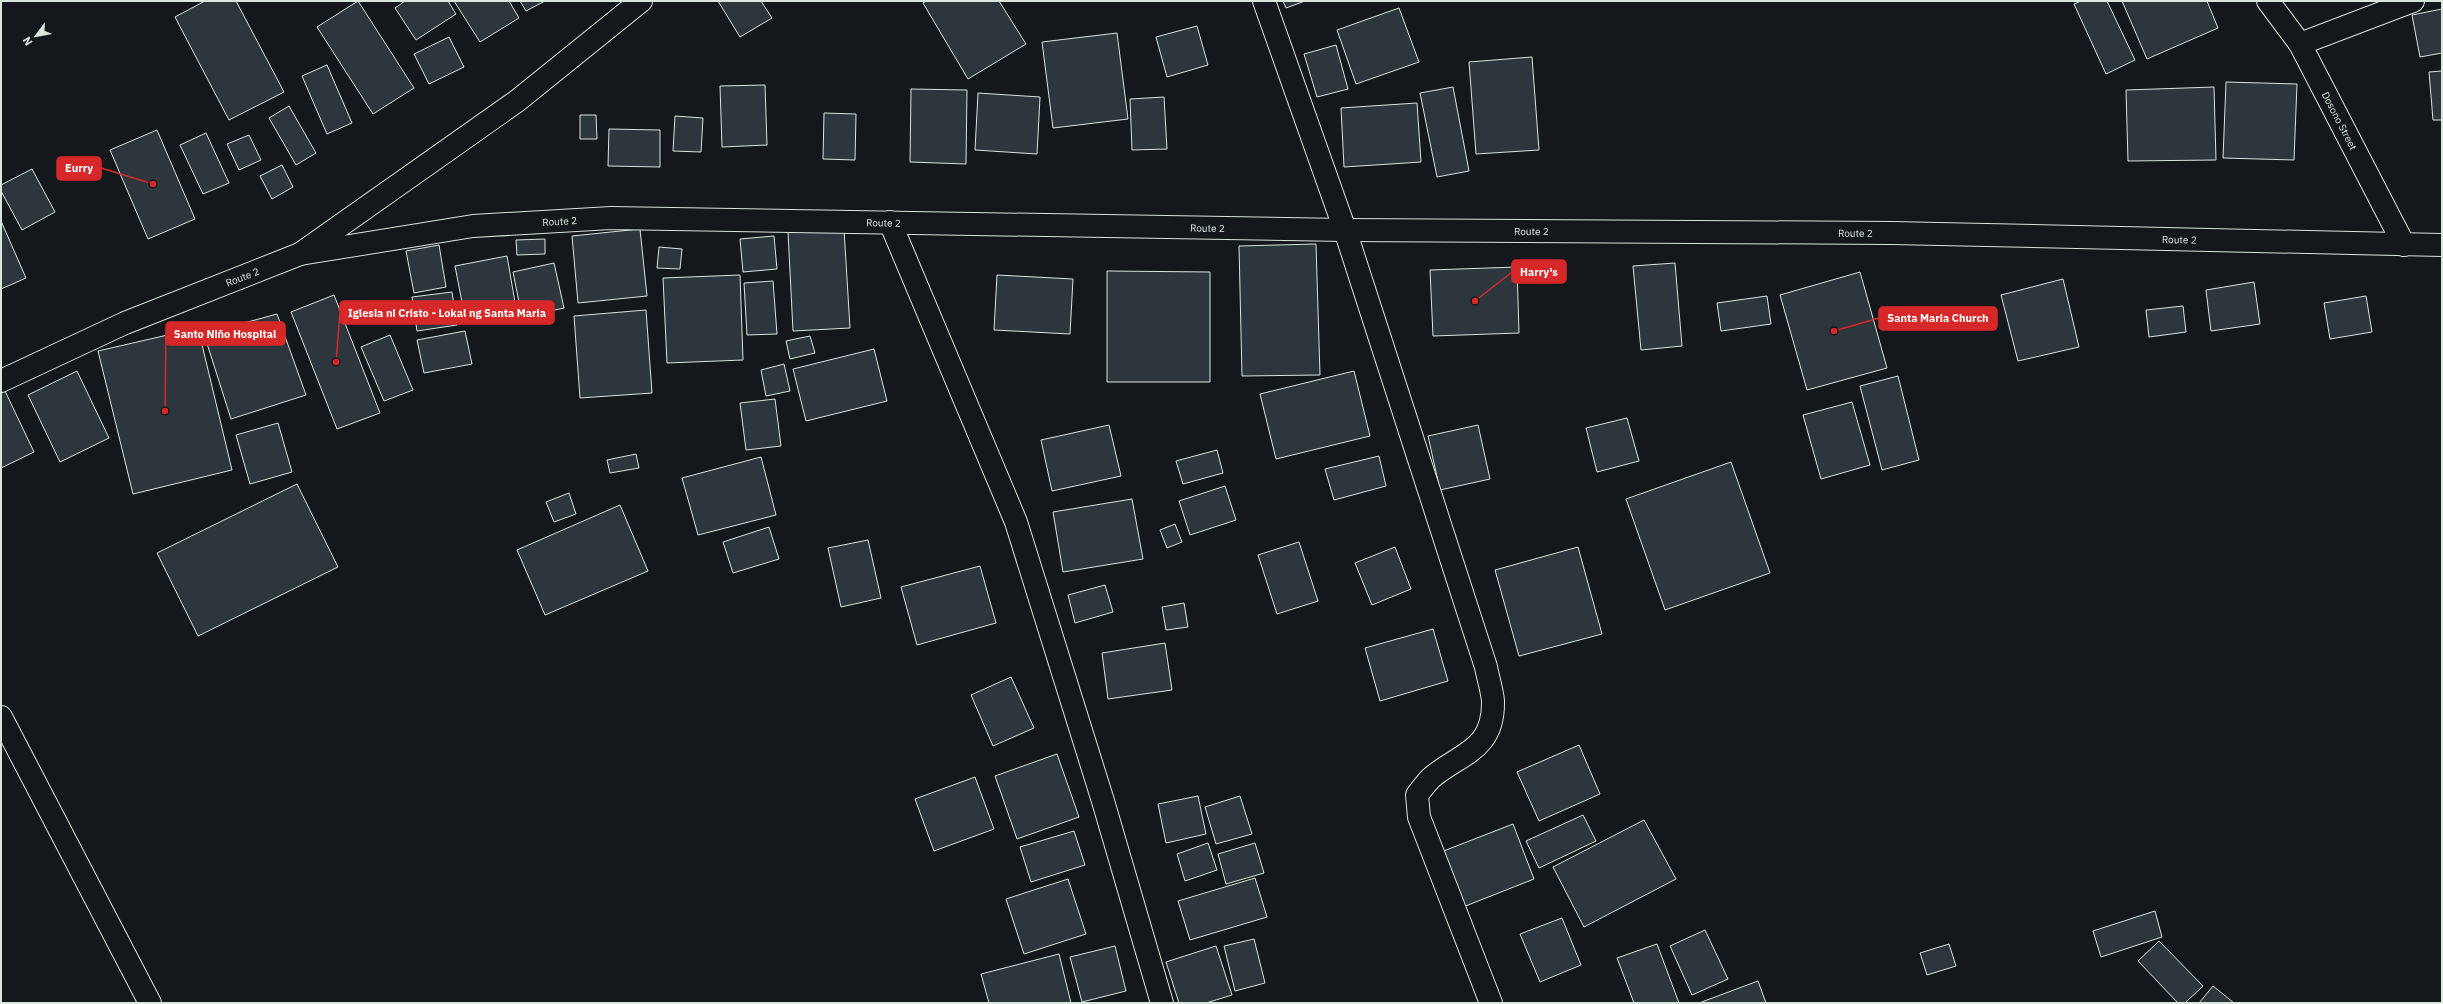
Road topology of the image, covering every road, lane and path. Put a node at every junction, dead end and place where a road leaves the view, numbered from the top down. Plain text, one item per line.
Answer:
1 (641, 1) edge
2 (1264, 1) edge
3 (2268, 1) edge
4 (2413, 1) edge
5 (2300, 44) junction
6 (890, 222) junction
7 (1346, 230) junction
8 (2404, 245) junction
9 (2442, 245) edge
10 (300, 254) junction
11 (1, 381) edge
12 (1, 717) edge
13 (150, 1003) edge
14 (1162, 1003) edge
15 (1491, 1003) edge

1 - 10 main road
2 - 7 main road
3 - 5 main road, Dosono Street
4 - 5 main road
5 - 8 main road, Dosono Street
6 - 7 main road, Route 2
6 - 10 main road, Route 2
6 - 14 main road
7 - 8 main road, Route 2
7 - 15 main road
8 - 9 main road, Route 2
10 - 11 main road, Route 2
12 - 13 main road

